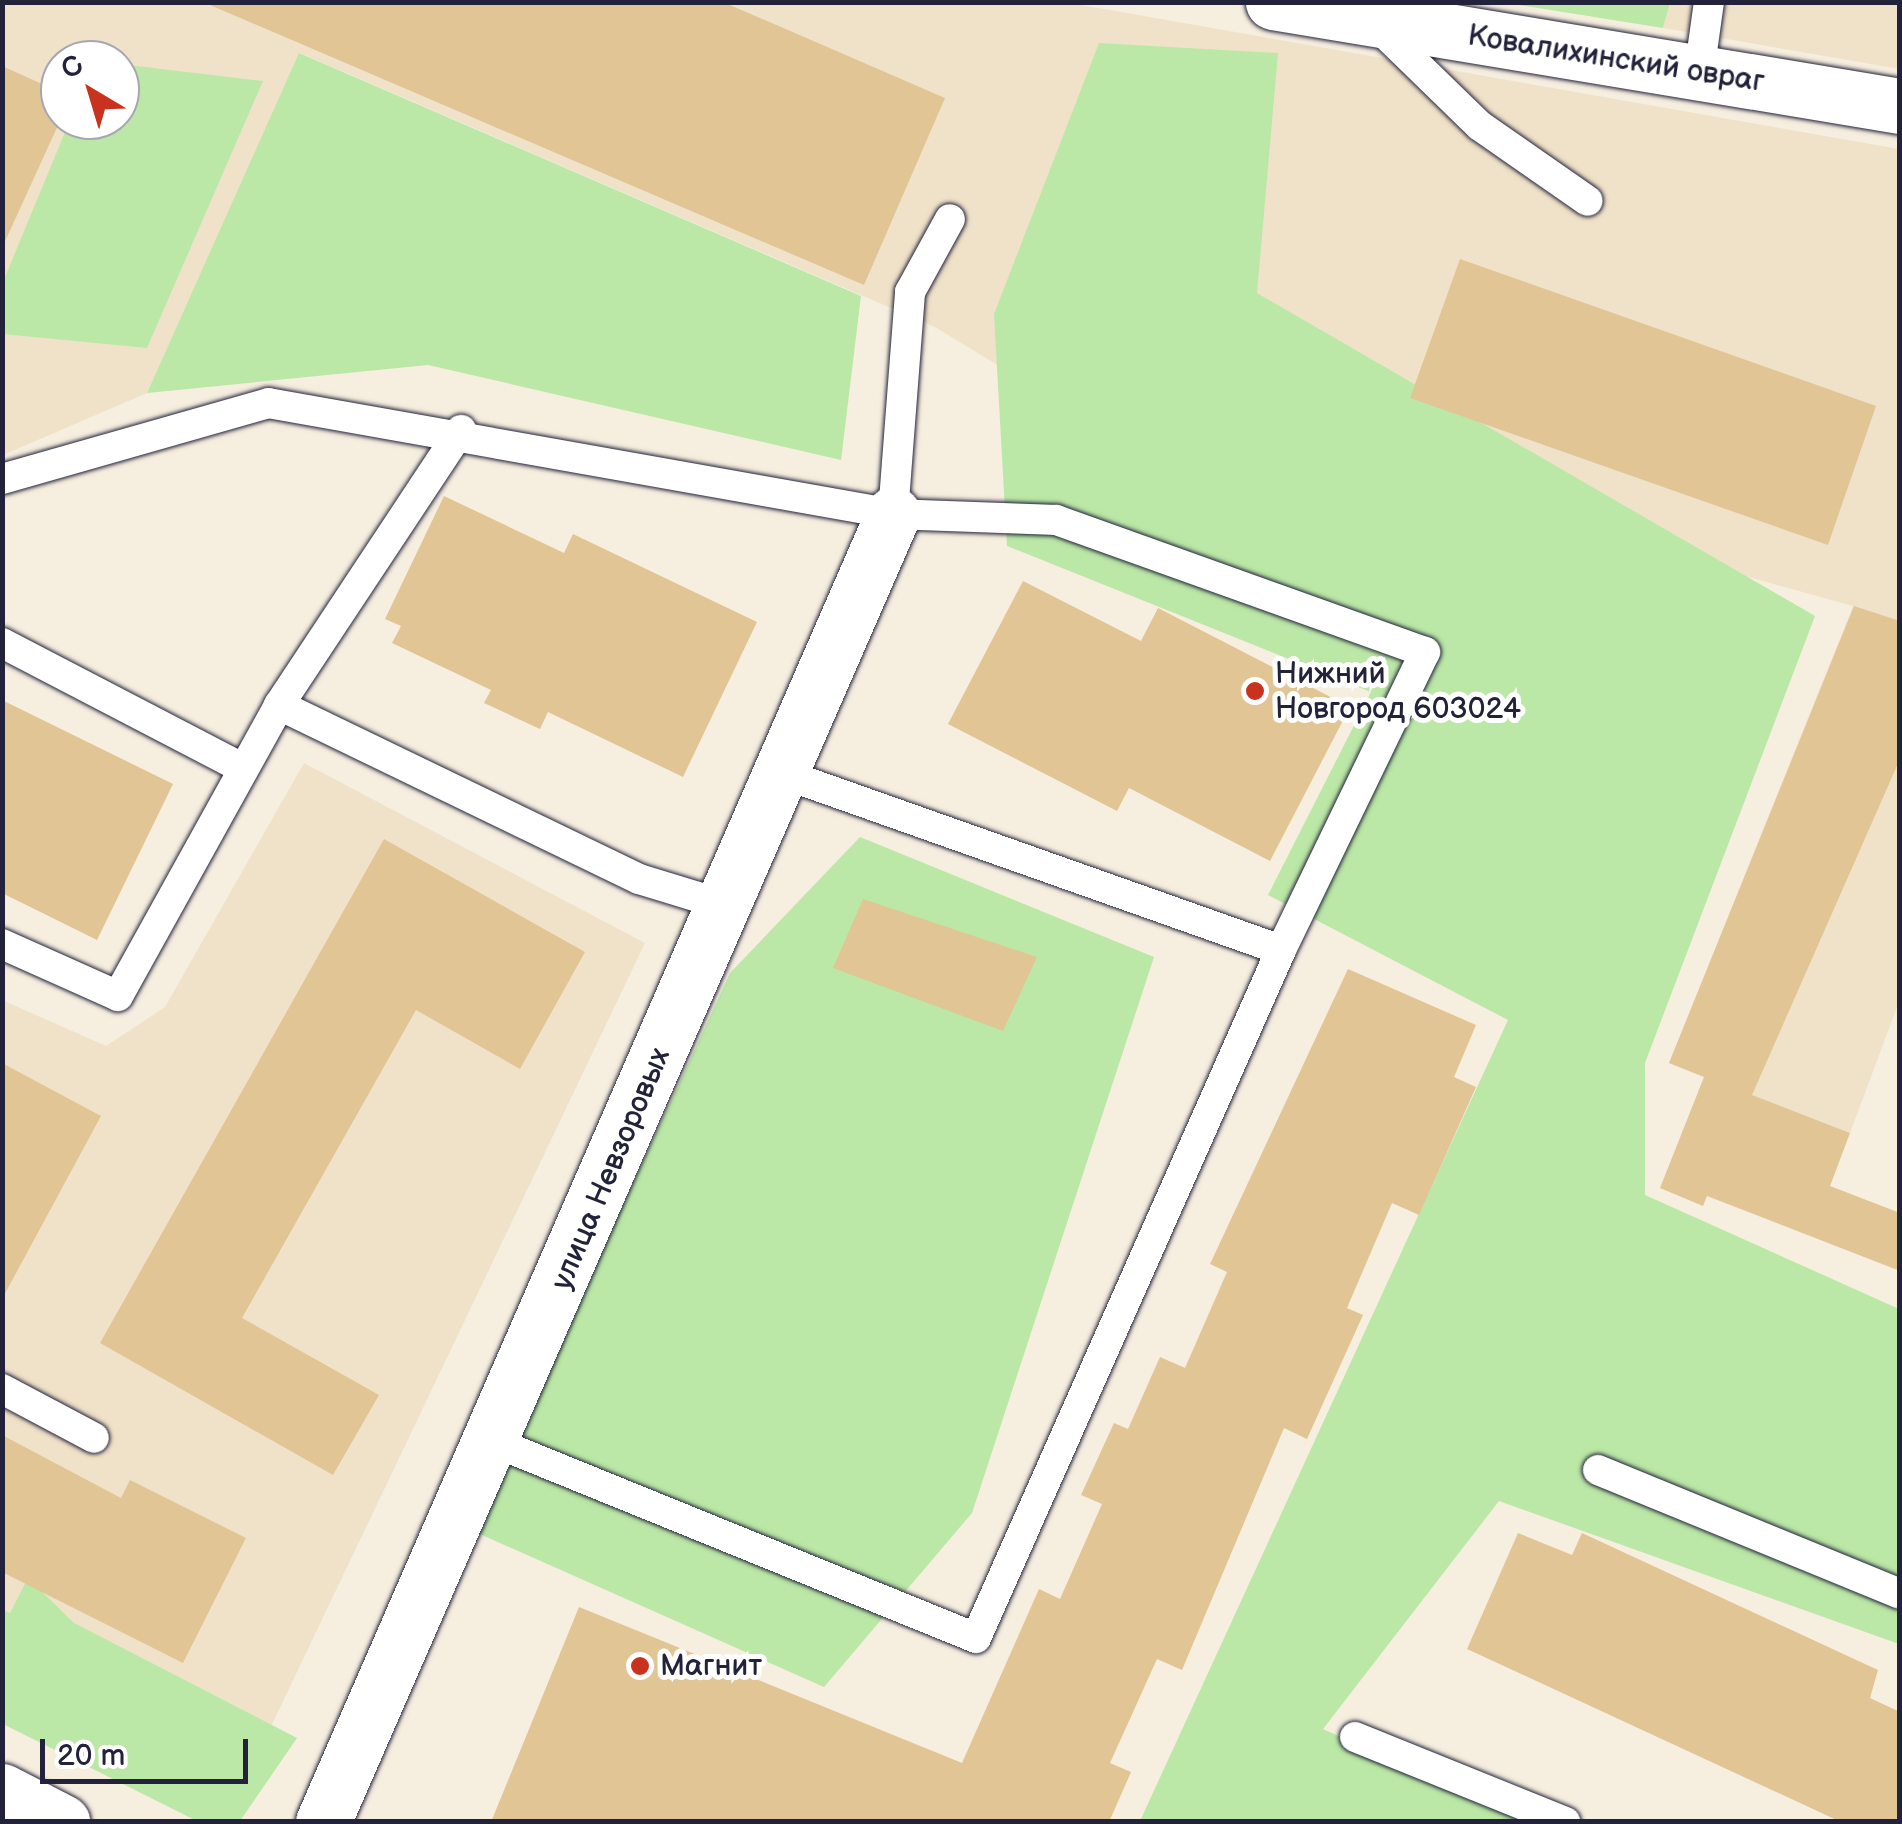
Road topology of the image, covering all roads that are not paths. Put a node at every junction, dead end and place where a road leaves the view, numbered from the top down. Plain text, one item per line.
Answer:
1 (1273, 2) edge
2 (1709, 2) edge
3 (1369, 18) junction
4 (1699, 73) junction
5 (1900, 106) edge
6 (1588, 201) dead end
7 (950, 219) dead end
8 (462, 430) junction
9 (2, 480) edge
10 (892, 514) junction
11 (2, 642) edge
12 (279, 705) junction
13 (242, 768) junction
14 (781, 773) junction
15 (724, 905) junction
16 (2, 944) edge
17 (1282, 950) junction
18 (2, 1390) edge
19 (94, 1438) dead end
20 (494, 1442) junction
21 (1598, 1470) dead end
22 (1900, 1594) edge
23 (1356, 1737) dead end
24 (2, 1791) edge
25 (62, 1822) edge
26 (323, 1822) edge
27 (1565, 1822) edge

1 - 3 street, Ковалихинский овраг
2 - 4 lane
3 - 4 street, Ковалихинский овраг
3 - 6 lane
4 - 5 street, Ковалихинский овраг
7 - 10 lane
8 - 9 lane
8 - 10 lane
8 - 12 lane
10 - 14 street, улица Невзоровых
10 - 17 lane
11 - 13 lane
12 - 13 lane
12 - 15 lane
13 - 16 lane
14 - 15 street, улица Невзоровых
14 - 17 lane
15 - 20 street, улица Невзоровых
17 - 20 lane
18 - 19 lane
20 - 26 street, улица Невзоровых
21 - 22 lane
23 - 27 lane
24 - 25 street

